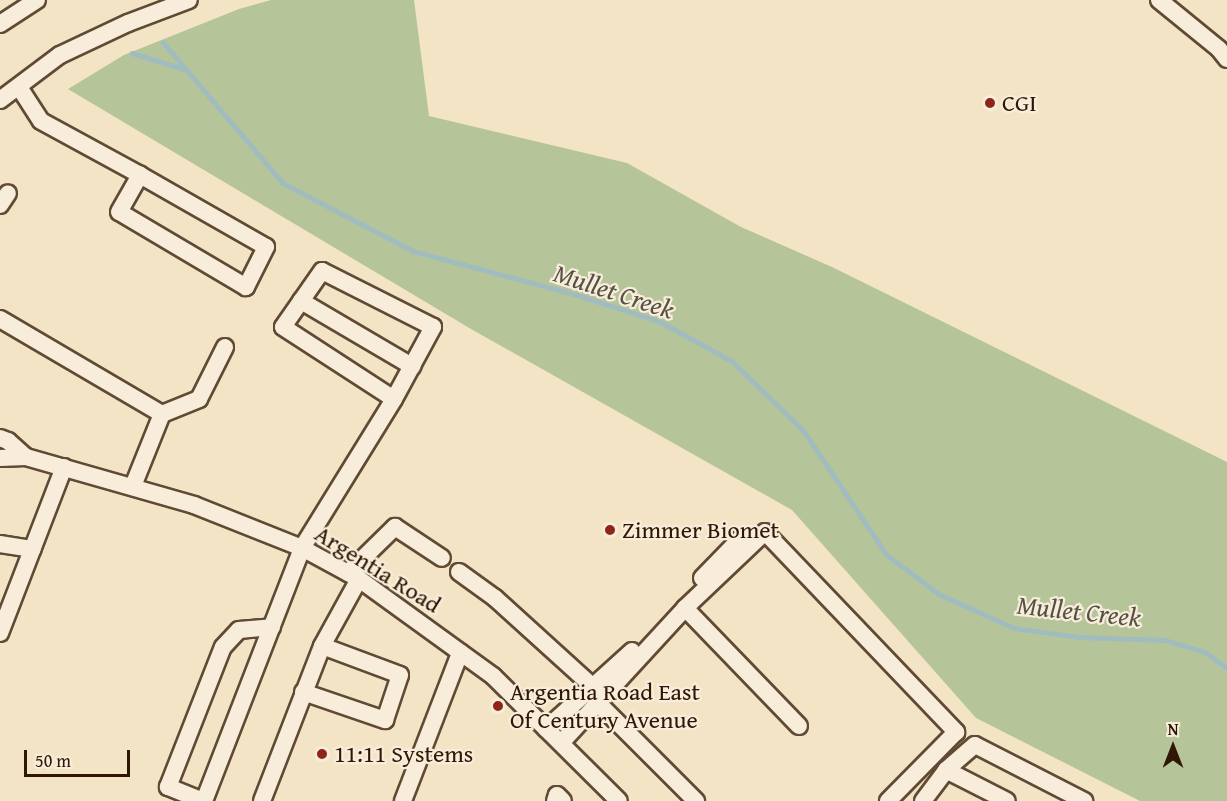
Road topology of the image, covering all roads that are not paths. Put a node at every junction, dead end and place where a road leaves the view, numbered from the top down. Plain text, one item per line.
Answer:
1 (37, 0) edge
2 (189, 0) edge
3 (1159, 0) edge
4 (0, 24) edge
5 (1227, 59) edge
6 (19, 87) junction
7 (0, 100) edge
8 (140, 175) junction
9 (301, 301) junction
10 (0, 319) edge
11 (225, 347) dead end
12 (412, 366) junction
13 (394, 399) junction
14 (162, 414) junction
15 (0, 438) edge
16 (26, 457) junction
17 (0, 458) edge
18 (64, 467) junction
19 (133, 486) junction
20 (742, 537) dead end
21 (0, 544) edge
22 (302, 548) junction
23 (33, 549) junction
24 (442, 558) dead end
25 (459, 572) dead end
26 (354, 576) junction
27 (685, 608) junction
28 (272, 627) junction
29 (0, 633) edge
30 (322, 646) junction
31 (460, 652) junction
32 (303, 692) junction
33 (595, 695) junction
34 (800, 726) dead end
35 (546, 729) junction
36 (561, 743) junction
37 (946, 770) junction
38 (203, 801) edge
39 (262, 801) edge
40 (403, 801) edge
41 (555, 801) edge
42 (562, 801) edge
43 (619, 801) edge
44 (696, 801) edge
45 (888, 801) edge
46 (923, 801) edge
47 (1007, 801) edge
48 (1084, 801) edge

1 - 4 street
2 - 6 street
3 - 5 street
6 - 7 street
6 - 8 street
8 - 8 street
9 - 12 street
9 - 12 street
9 - 13 street
10 - 14 street
11 - 14 street
12 - 13 street
13 - 22 street
14 - 19 street
15 - 16 street, Argentia Road
16 - 17 street, Argentia Road
16 - 18 street, Argentia Road
18 - 19 street, Argentia Road
18 - 23 street
19 - 22 street, Argentia Road
20 - 33 street
21 - 23 street
22 - 26 street, Argentia Road
22 - 28 street
23 - 29 street
24 - 26 street
25 - 33 street
26 - 30 street
26 - 31 street, Argentia Road
27 - 33 street
27 - 34 street
27 - 45 street
28 - 38 street
28 - 38 street
30 - 32 street
30 - 32 street
31 - 35 street, Argentia Road
31 - 40 street
32 - 39 street
33 - 35 street
33 - 36 street
33 - 44 street
35 - 36 street, Argentia Road
36 - 43 street, Argentia Road
37 - 46 street
37 - 47 street
37 - 48 street
41 - 42 street

